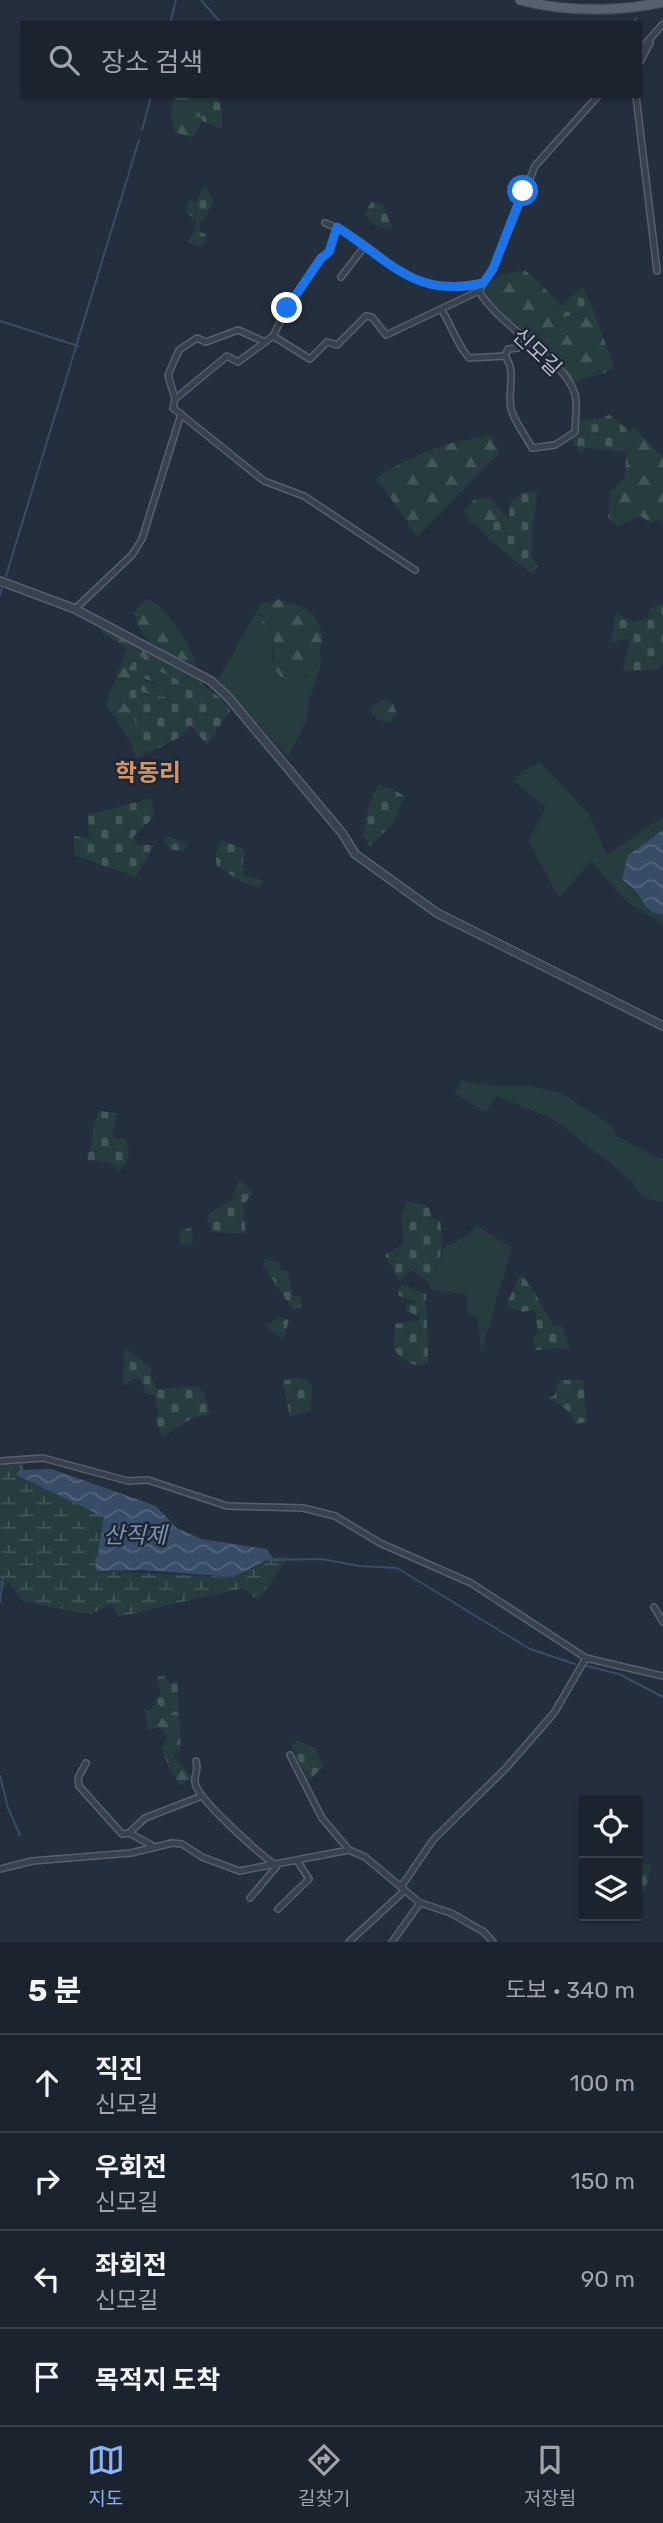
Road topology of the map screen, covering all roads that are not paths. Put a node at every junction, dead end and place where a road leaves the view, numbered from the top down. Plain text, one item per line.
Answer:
1 (520, 0) edge
2 (663, 2) edge
3 (663, 24) edge
4 (655, 34) junction
5 (642, 48) edge
6 (642, 58) edge
7 (596, 98) edge
8 (636, 98) edge
9 (326, 223) dead end
10 (337, 227) junction
11 (364, 247) junction
12 (657, 271) dead end
13 (341, 277) dead end
14 (483, 283) junction
15 (479, 291) junction
16 (441, 309) junction
17 (273, 335) junction
18 (527, 341) junction
19 (265, 342) junction
20 (505, 356) junction
21 (175, 399) junction
22 (181, 414) junction
23 (415, 570) dead end
24 (0, 581) edge
25 (75, 609) junction
26 (663, 1026) edge
27 (0, 1461) edge
28 (654, 1607) dead end
29 (663, 1622) edge
30 (586, 1658) junction
31 (663, 1676) edge
32 (290, 1755) dead end
33 (196, 1762) dead end
34 (86, 1763) dead end
35 (202, 1796) junction
36 (129, 1833) junction
37 (155, 1847) junction
38 (349, 1850) junction
39 (298, 1862) junction
40 (278, 1866) junction
41 (0, 1869) edge
42 (403, 1889) junction
43 (250, 1898) dead end
44 (420, 1903) junction
45 (278, 1909) dead end
46 (349, 1942) edge
47 (392, 1942) edge
48 (494, 1942) edge

1 - 2 main road
3 - 4 street
4 - 5 street
4 - 6 street
7 - 14 street
8 - 12 street
9 - 10 street
10 - 11 street
10 - 17 street
11 - 13 street
11 - 14 street
14 - 15 street
15 - 16 street
15 - 18 street, 신모길
16 - 17 street
16 - 20 street, 신모길
17 - 19 street
18 - 20 street
18 - 20 street, 신모길
19 - 21 street
19 - 21 street
21 - 22 street
22 - 23 street
22 - 25 street
24 - 25 street
25 - 26 street
27 - 30 street
28 - 29 street
30 - 31 street
30 - 42 street
32 - 38 street
33 - 35 street
34 - 36 street
35 - 36 street
35 - 40 street
36 - 37 street
37 - 40 street
37 - 41 street
38 - 39 street
38 - 42 street
39 - 40 street
39 - 45 street
40 - 43 street
42 - 44 street
42 - 46 street
44 - 47 street
44 - 48 street

